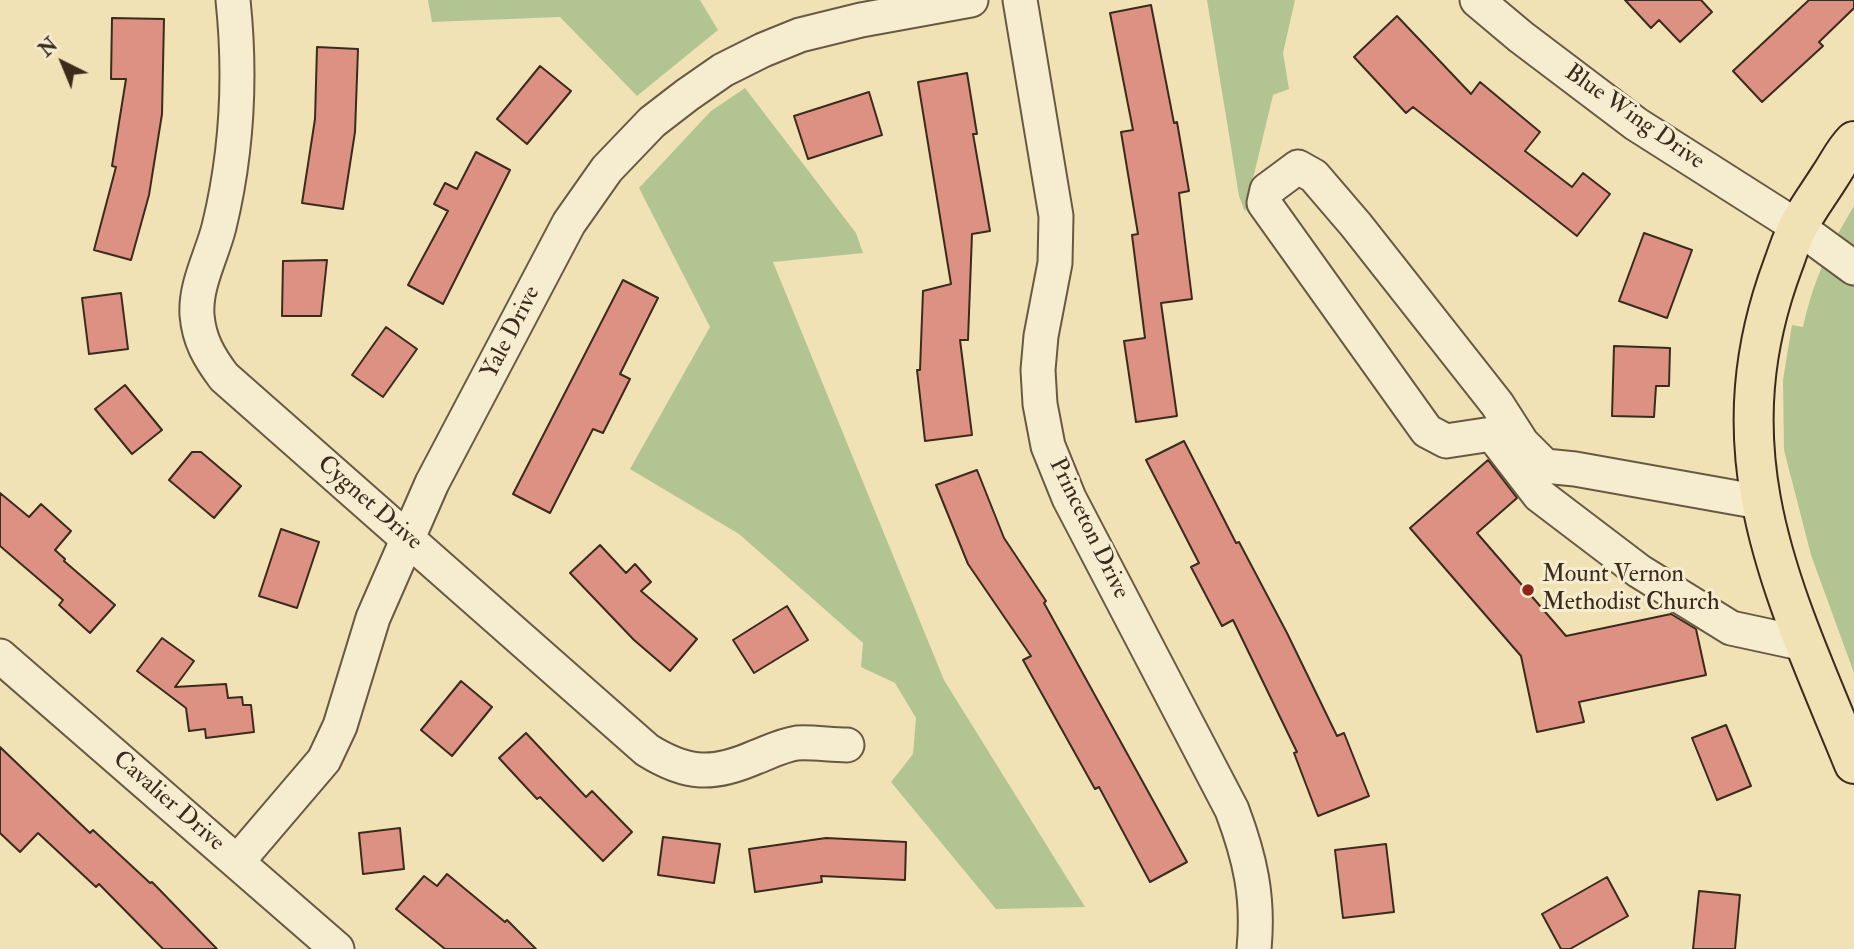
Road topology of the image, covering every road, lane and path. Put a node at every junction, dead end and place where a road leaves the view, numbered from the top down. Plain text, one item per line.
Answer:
1 (233, 0) edge
2 (971, 0) edge
3 (1020, 0) edge
4 (1477, 0) edge
5 (1854, 141) edge
6 (1798, 227) junction
7 (1854, 268) edge
8 (1760, 502) junction
9 (407, 538) junction
10 (1805, 644) junction
11 (0, 656) edge
12 (847, 746) dead end
13 (1854, 764) edge
14 (237, 862) junction
15 (337, 949) edge
16 (1254, 949) edge

1 - 9 street, Cygnet Drive
2 - 9 street, Yale Drive
3 - 16 street, Princeton Drive
4 - 6 street, Blue Wing Drive
5 - 6 main road
6 - 7 street, Blue Wing Drive
6 - 8 main road
8 - 10 main road
8 - 10 street
9 - 12 street, Cygnet Drive
9 - 14 street, Yale Drive
10 - 13 main road
11 - 14 street, Cavalier Drive
14 - 15 street, Cavalier Drive

